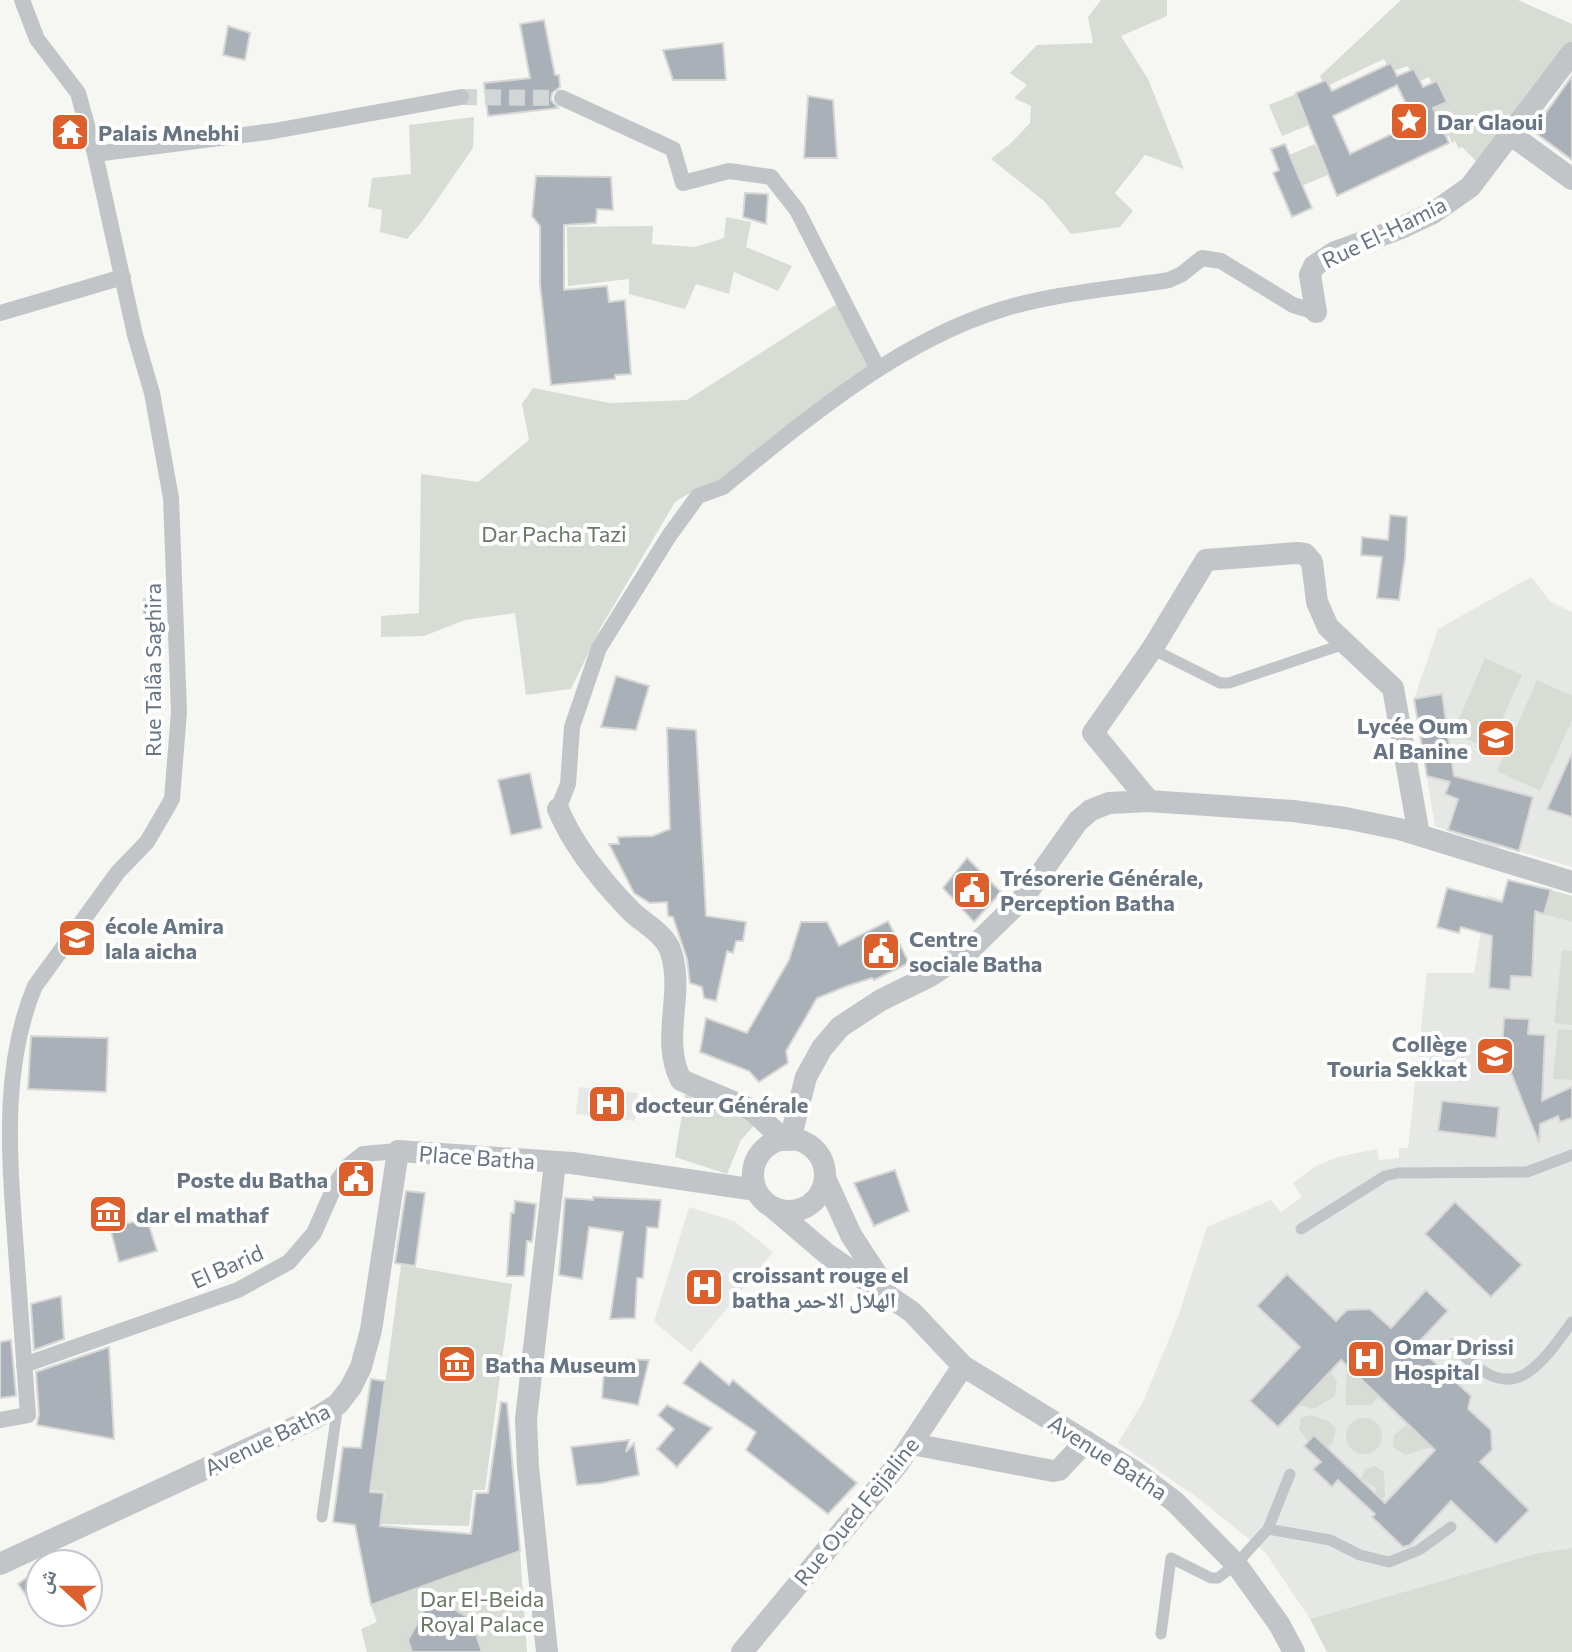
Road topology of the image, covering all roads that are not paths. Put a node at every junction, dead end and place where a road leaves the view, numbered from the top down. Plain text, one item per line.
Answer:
1 (22, 0) edge
2 (1572, 53) edge
3 (461, 97) tunnel mouth
4 (562, 98) tunnel mouth
5 (1510, 134) junction
6 (95, 154) junction
7 (1572, 179) edge
8 (123, 277) junction
9 (1316, 312) joint
10 (0, 313) edge
11 (878, 369) junction
12 (1344, 644) junction
13 (1152, 649) junction
14 (1149, 801) junction
15 (558, 809) joint
16 (1419, 835) junction
17 (1572, 882) edge
18 (787, 1140) junction
19 (398, 1151) junction
20 (1572, 1155) edge
21 (555, 1163) junction
22 (825, 1178) junction
23 (756, 1190) junction
24 (772, 1207) junction
25 (1301, 1229) dead end
26 (890, 1295) junction
27 (1572, 1322) edge
28 (1453, 1344) dead end
29 (24, 1365) junction
30 (963, 1366) junction
31 (338, 1404) junction
32 (0, 1420) edge
33 (1086, 1441) junction
34 (912, 1444) junction
35 (1290, 1474) dead end
36 (322, 1517) dead end
37 (1451, 1527) dead end
38 (1268, 1529) junction
39 (0, 1564) edge
40 (1236, 1564) junction
41 (1161, 1634) dead end
42 (547, 1652) edge
43 (742, 1652) edge
44 (1294, 1652) edge

1 - 6 street, Rue Talâa Saghira
2 - 5 street, Rue El-Hamia
3 - 6 street
4 - 11 street
5 - 7 street
5 - 9 street, Rue El-Hamia
6 - 8 street, Rue Talâa Saghira
8 - 10 street
8 - 29 street, Rue Talâa Saghira
9 - 11 street, Rue El-Hamia
11 - 15 street
12 - 13 lane
12 - 13 street
12 - 16 street
13 - 14 street
14 - 16 street
14 - 18 street
15 - 18 street
16 - 17 street
18 - 22 street
18 - 23 street
19 - 21 street, Place Batha
19 - 29 street, El Barid
19 - 31 street, Avenue Batha
20 - 25 lane
21 - 23 street
21 - 42 street
22 - 24 street
22 - 26 street, Avenue Batha
23 - 24 street
24 - 26 street, Avenue Batha
26 - 30 street, Avenue Batha
27 - 28 lane
29 - 32 street, Rue Talâa Saghira
30 - 33 street, Avenue Batha
30 - 34 street, Rue Oued Fejjaline
31 - 36 lane
31 - 39 street, Avenue Batha
33 - 34 street
33 - 40 street, Avenue Batha
34 - 43 street, Rue Oued Fejjaline
35 - 38 lane
37 - 38 lane
38 - 40 lane
40 - 41 lane
40 - 44 street, Avenue Batha

